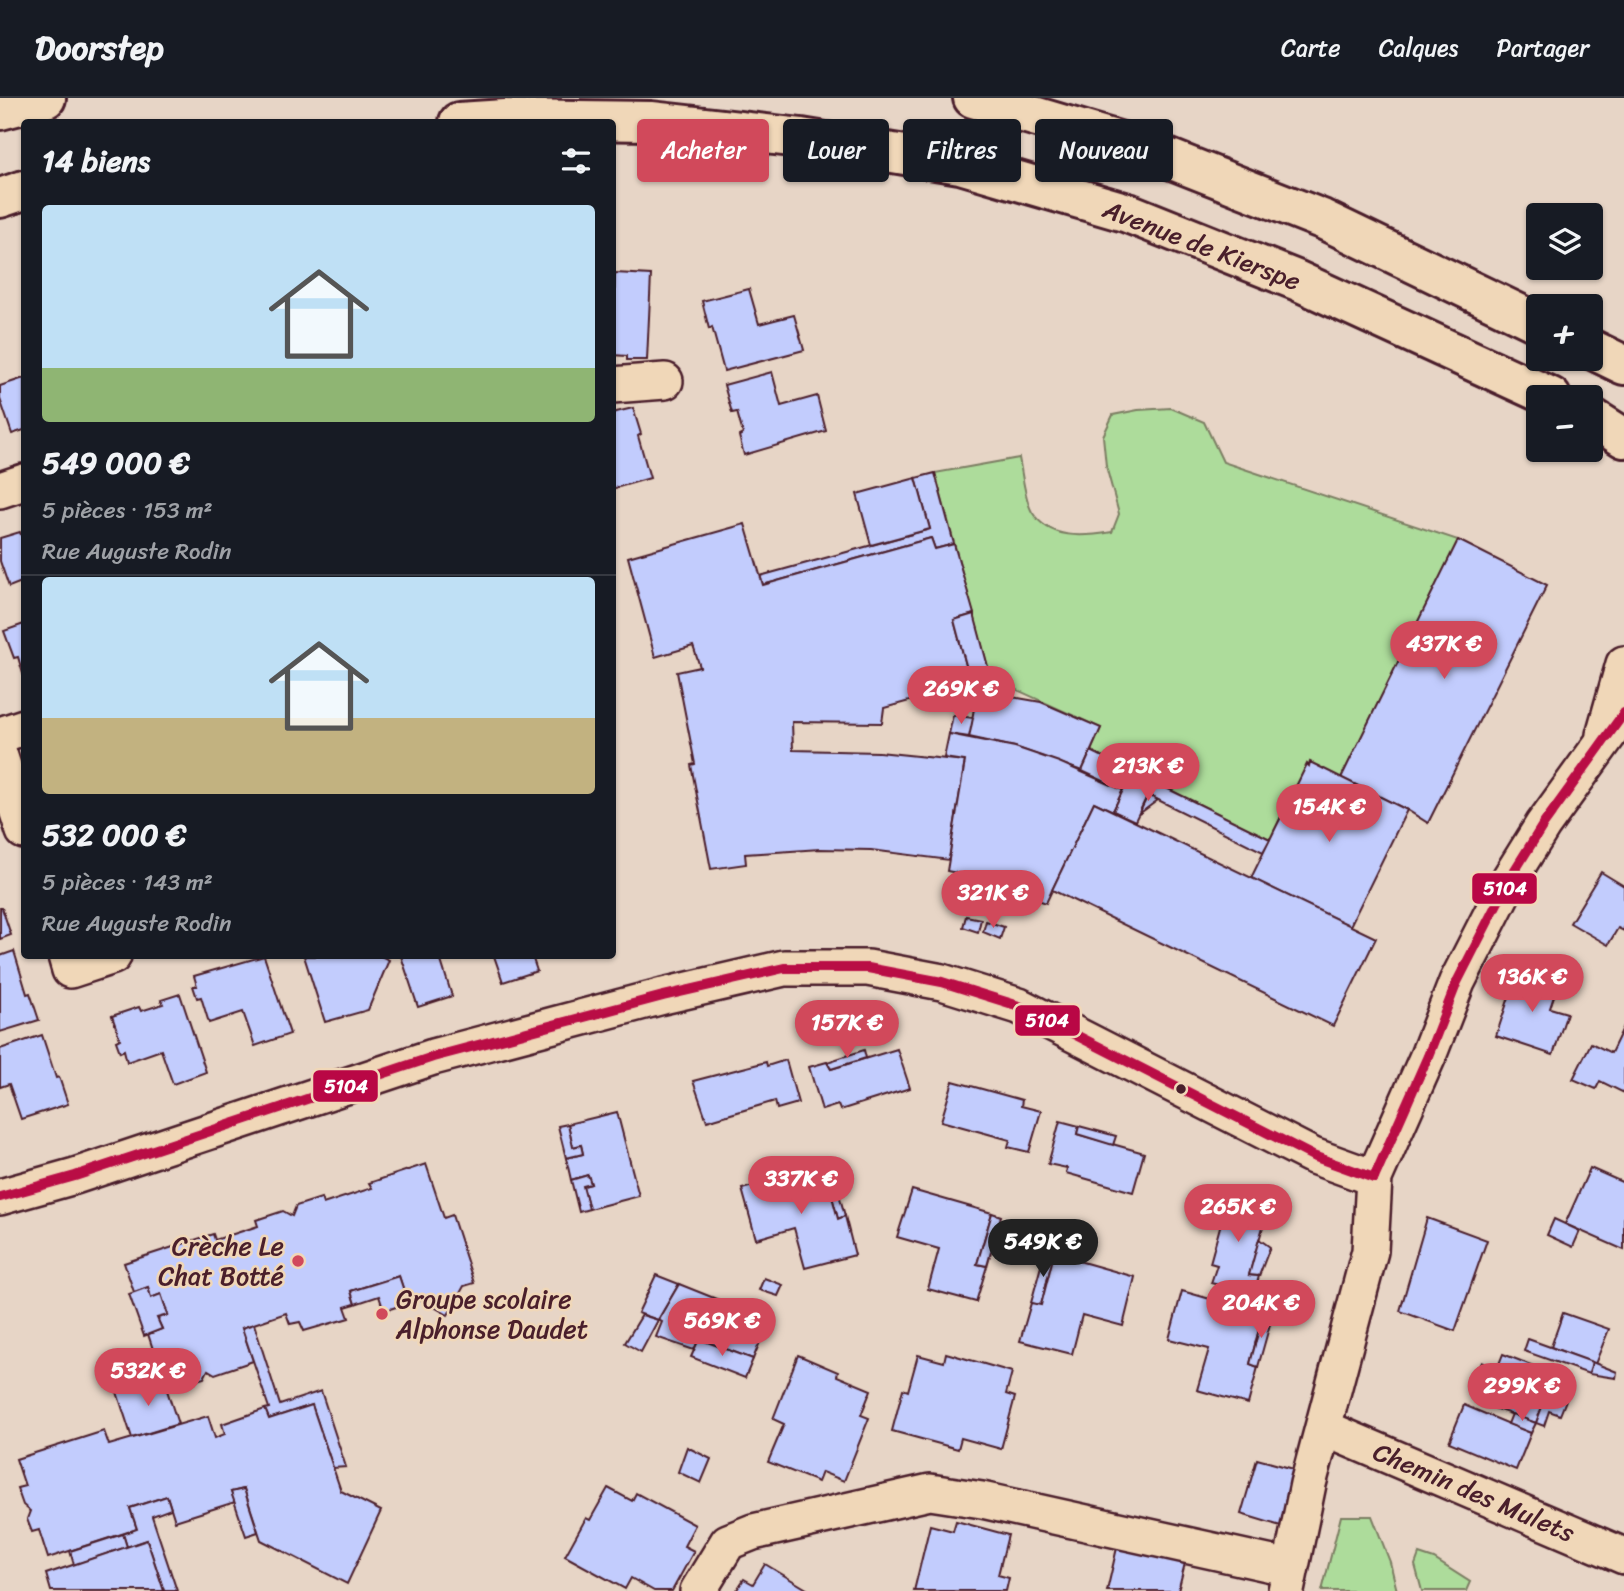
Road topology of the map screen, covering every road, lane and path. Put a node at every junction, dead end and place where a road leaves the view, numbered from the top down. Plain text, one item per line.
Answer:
1 (46, 98) edge
2 (973, 98) edge
3 (0, 110) edge
4 (616, 121) edge
5 (21, 191) edge
6 (0, 198) edge
7 (1526, 317) edge
8 (1603, 355) edge
9 (1624, 365) edge
10 (665, 381) dead end
11 (616, 386) edge
12 (1526, 386) edge
13 (1603, 425) edge
14 (1624, 438) edge
15 (21, 483) edge
16 (0, 490) edge
17 (1624, 664) edge
18 (1624, 713) edge
19 (21, 728) edge
20 (0, 735) edge
21 (1601, 745) junction
22 (0, 757) edge
23 (21, 822) edge
24 (67, 959) edge
25 (104, 959) edge
26 (1374, 1178) junction
27 (0, 1197) edge
28 (1324, 1429) junction
29 (1624, 1556) edge
30 (1288, 1579) edge
31 (698, 1591) edge

1 - 3 main road
2 - 7 main road
4 - 12 main road, Avenue de Kierspe
5 - 6 main road
8 - 9 main road
10 - 11 street
13 - 14 main road
15 - 16 street
17 - 21 street
18 - 21 street
19 - 20 street
21 - 26 street
22 - 23 street
24 - 25 street
26 - 27 street
26 - 28 street
28 - 29 street, Chemin des Mulets
28 - 30 street
30 - 31 street

